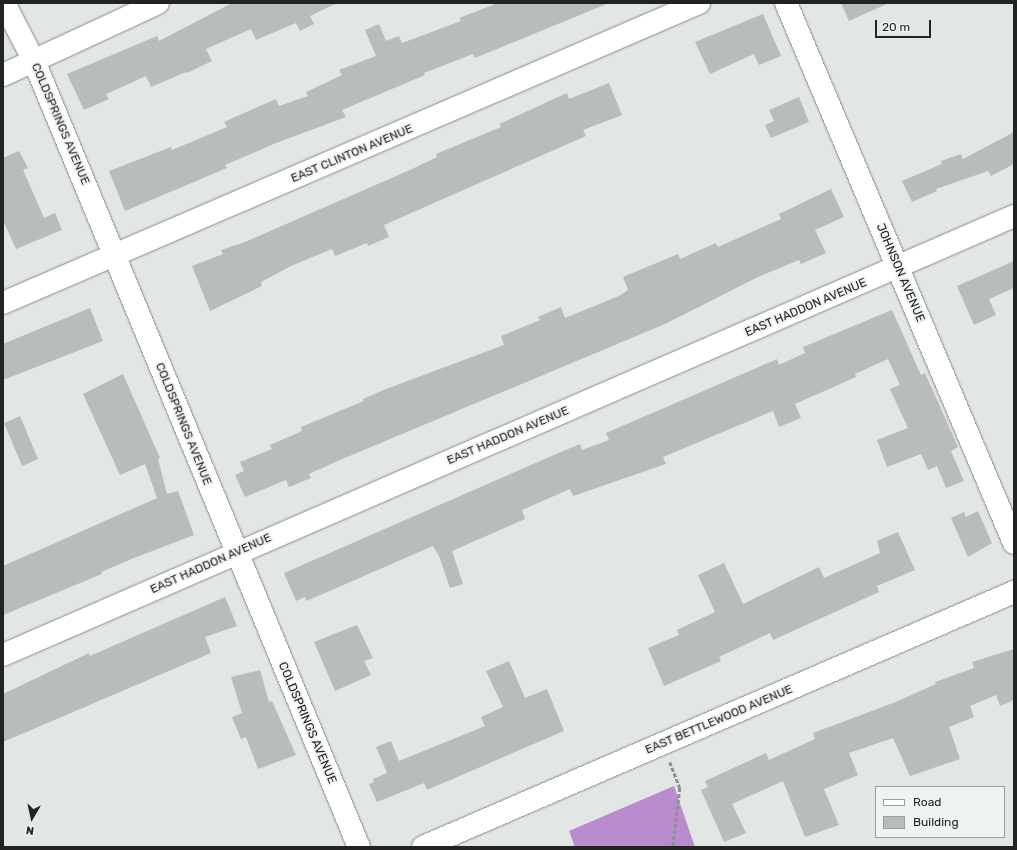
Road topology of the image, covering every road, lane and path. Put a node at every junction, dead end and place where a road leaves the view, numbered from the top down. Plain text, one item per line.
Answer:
1 (4, 3) edge
2 (158, 3) edge
3 (699, 3) edge
4 (786, 3) edge
5 (34, 61) junction
6 (3, 75) edge
7 (1014, 216) edge
8 (115, 256) junction
9 (898, 268) junction
10 (3, 303) edge
11 (1014, 543) edge
12 (236, 553) junction
13 (1014, 592) edge
14 (3, 655) edge
15 (662, 744) junction
16 (359, 847) edge
17 (423, 847) edge
18 (673, 847) edge

1 - 5 street, COLDSPRINGS AVENUE
2 - 5 street
3 - 8 street, EAST CLINTON AVENUE
4 - 9 street, JOHNSON AVENUE
5 - 6 street
5 - 8 street, COLDSPRINGS AVENUE
7 - 9 street, EAST HADDON AVENUE
8 - 10 street, EAST CLINTON AVENUE
8 - 12 street, COLDSPRINGS AVENUE
9 - 11 street, JOHNSON AVENUE
9 - 12 street, EAST HADDON AVENUE
12 - 14 street, EAST HADDON AVENUE
12 - 16 street, COLDSPRINGS AVENUE
13 - 15 street, EAST BETTLEWOOD AVENUE
15 - 17 street, EAST BETTLEWOOD AVENUE
15 - 18 path

